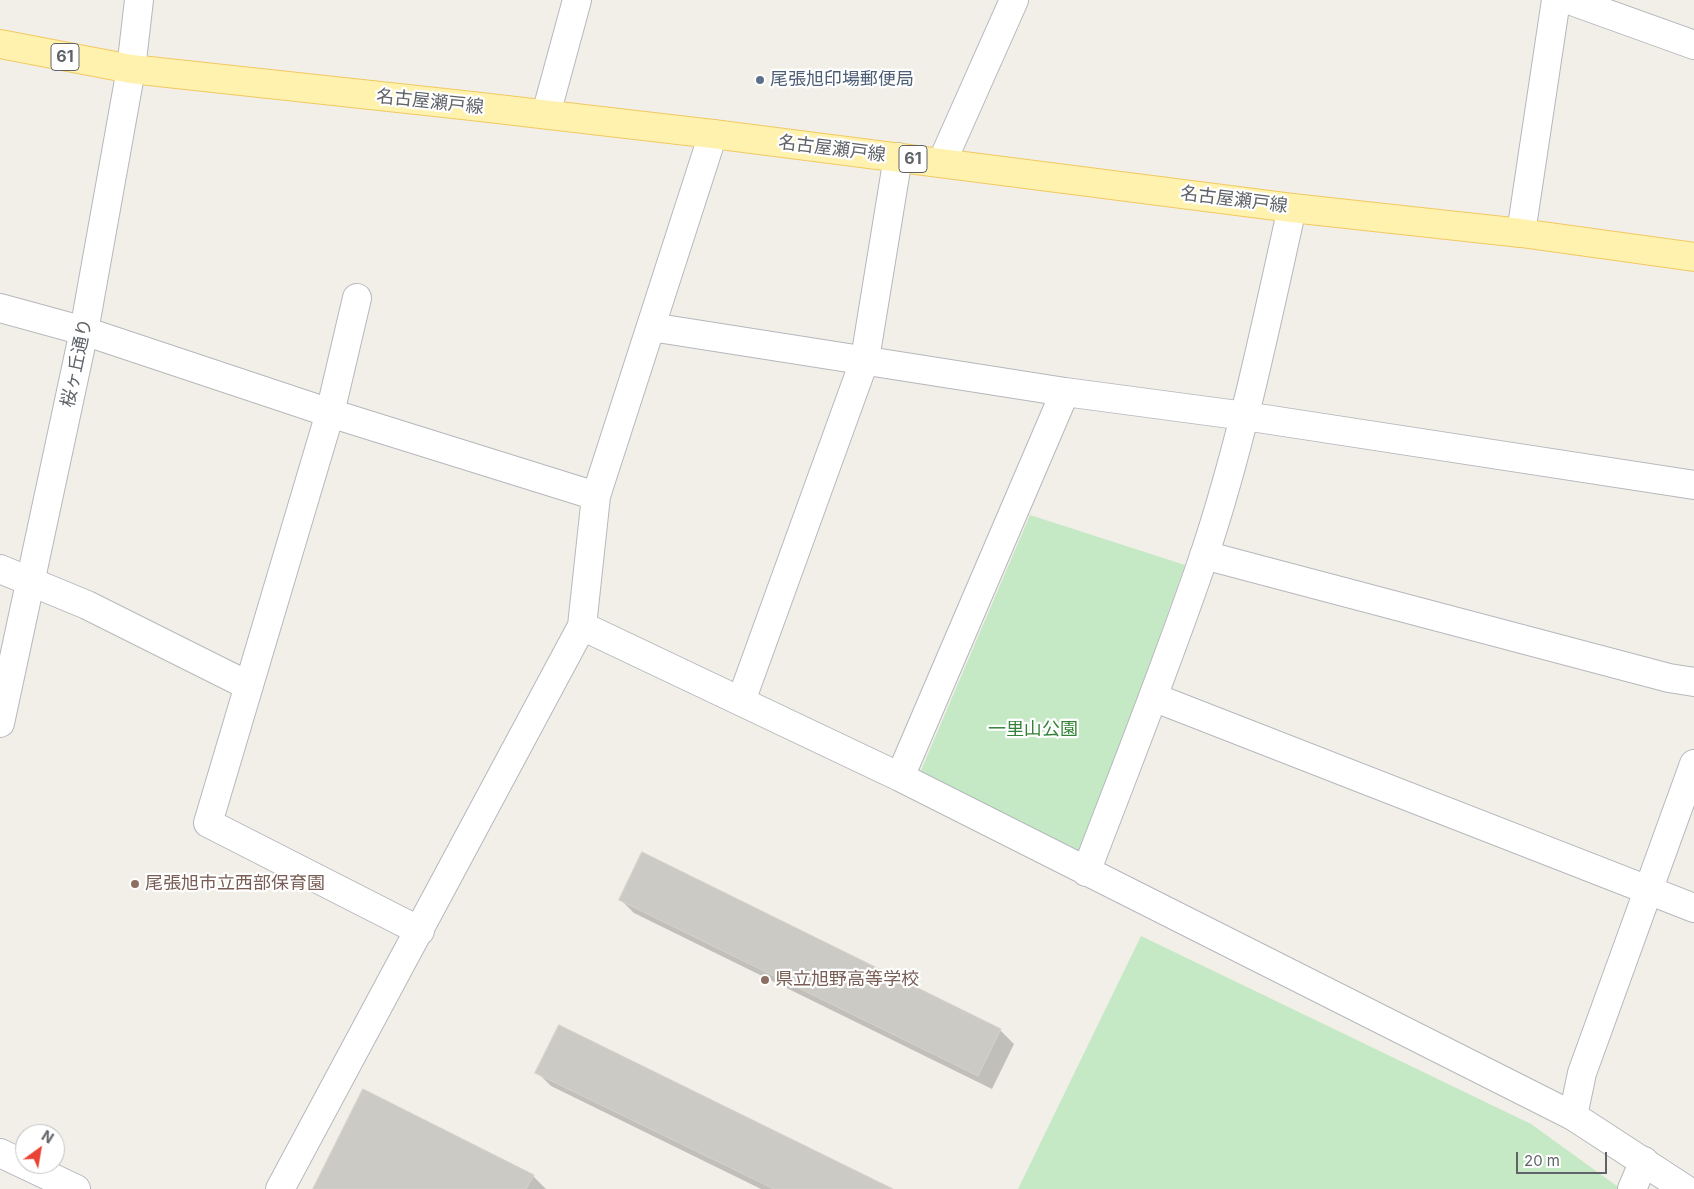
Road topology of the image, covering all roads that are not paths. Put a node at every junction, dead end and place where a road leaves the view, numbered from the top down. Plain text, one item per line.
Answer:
1 (139, 0) edge
2 (577, 0) edge
3 (1014, 0) edge
4 (1556, 0) edge
5 (1570, 0) edge
6 (0, 44) edge
7 (1694, 45) edge
8 (131, 69) junction
9 (546, 114) junction
10 (713, 134) junction
11 (898, 157) junction
12 (942, 162) junction
13 (1292, 208) junction
14 (1521, 233) junction
15 (1694, 257) edge
16 (357, 298) dead end
17 (0, 308) edge
18 (651, 327) junction
19 (84, 332) junction
20 (865, 360) junction
21 (1065, 392) junction
22 (330, 413) junction
23 (1245, 416) junction
24 (1694, 485) edge
25 (596, 496) junction
26 (1204, 555) junction
27 (0, 569) edge
28 (31, 582) junction
29 (582, 626) junction
30 (1694, 682) edge
31 (249, 686) junction
32 (1153, 697) junction
33 (741, 701) junction
34 (0, 723) edge
35 (1694, 764) edge
36 (900, 777) junction
37 (1086, 872) junction
38 (1649, 890) junction
39 (1694, 908) edge
40 (420, 931) junction
41 (1573, 1116) junction
42 (0, 1153) edge
43 (1644, 1161) junction
44 (76, 1189) edge
45 (280, 1189) edge
46 (1632, 1189) edge
47 (1685, 1189) edge

1 - 8 street, 桜ヶ丘通り
2 - 9 street
3 - 12 street
4 - 14 street
5 - 7 street
6 - 8 main road, 名古屋瀬戸線 / 61
8 - 9 main road, 名古屋瀬戸線 / 61
8 - 19 street, 桜ヶ丘通り
9 - 10 main road, 名古屋瀬戸線 / 61
10 - 11 main road, 名古屋瀬戸線 / 61
10 - 18 street
11 - 12 main road, 名古屋瀬戸線 / 61
11 - 20 street
12 - 13 main road, 名古屋瀬戸線 / 61
13 - 14 main road, 名古屋瀬戸線 / 61
13 - 23 street
14 - 15 main road, 名古屋瀬戸線 / 61
16 - 22 street
17 - 19 street
18 - 20 street
18 - 25 street
19 - 22 street
19 - 28 street, 桜ヶ丘通り
20 - 21 street
20 - 33 street
21 - 23 street
21 - 36 street
22 - 25 street
22 - 31 street
23 - 24 street
23 - 26 street
25 - 29 street
26 - 30 street
26 - 32 street
27 - 28 street
28 - 31 street
28 - 34 street, 桜ヶ丘通り
29 - 33 street
29 - 40 street
31 - 40 street
32 - 37 street
32 - 38 street
33 - 36 street
35 - 38 street
36 - 37 street
37 - 41 street
38 - 39 street
38 - 41 street
40 - 45 street
41 - 43 street
42 - 44 street
43 - 46 street
43 - 47 street

